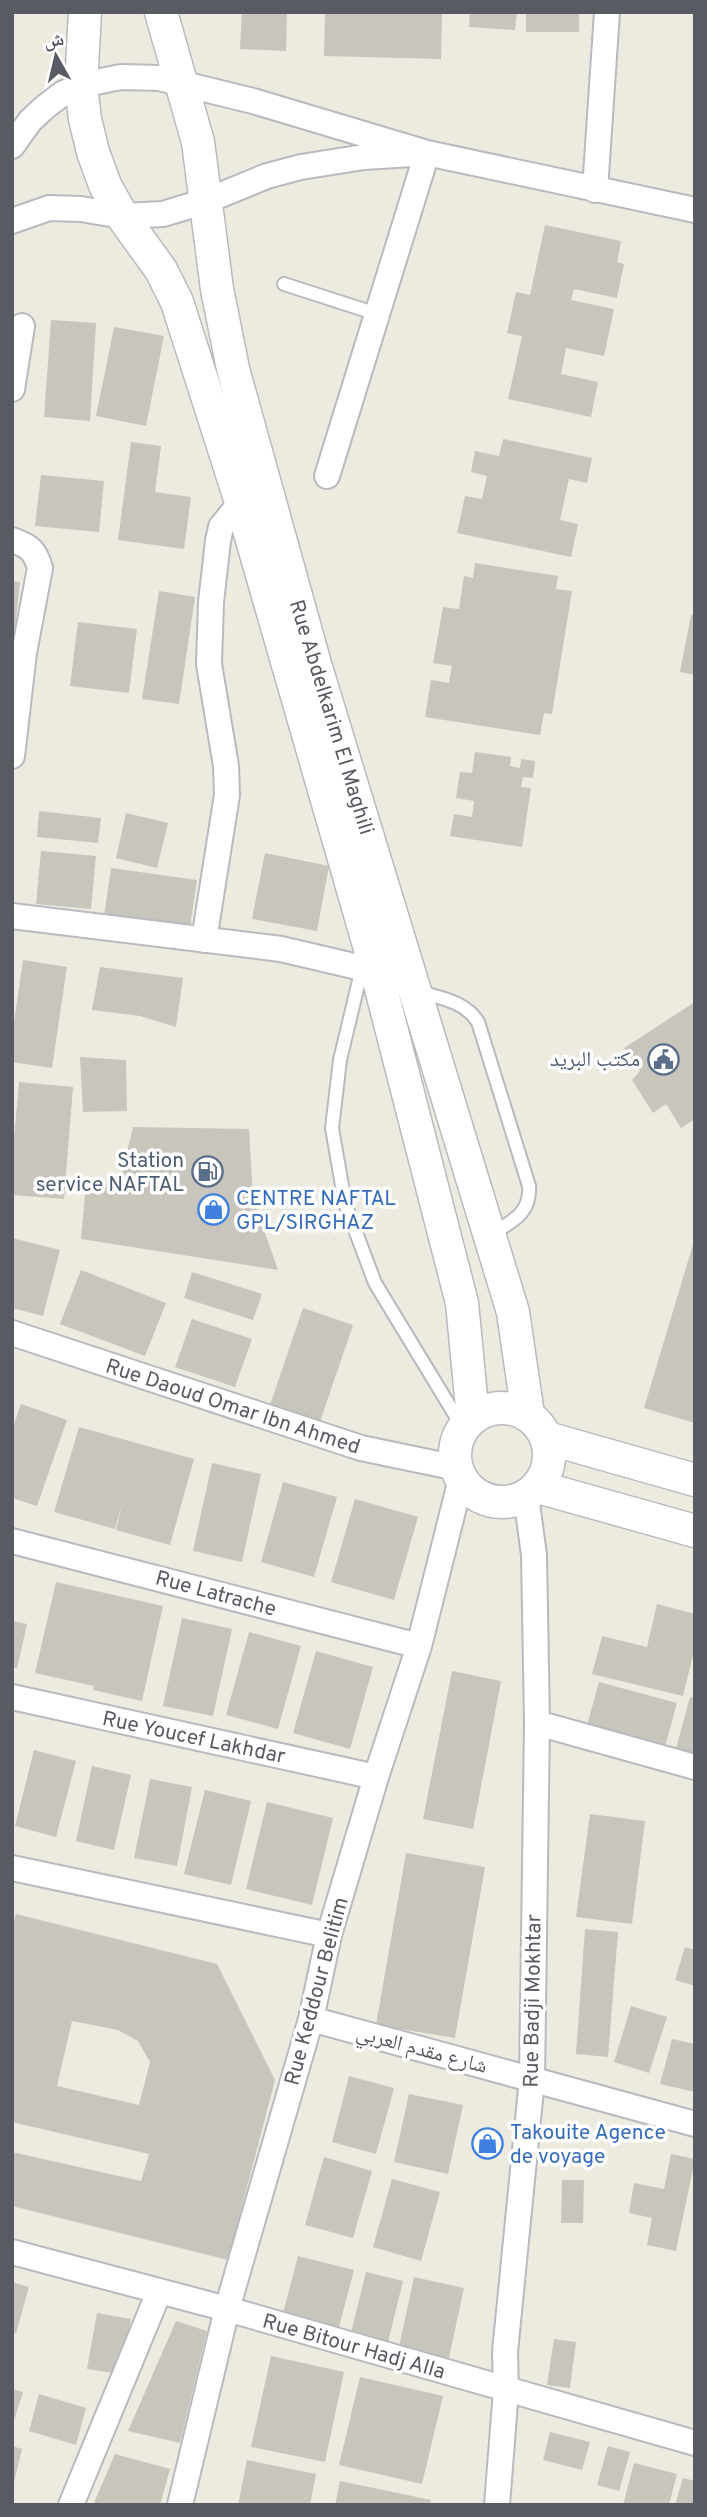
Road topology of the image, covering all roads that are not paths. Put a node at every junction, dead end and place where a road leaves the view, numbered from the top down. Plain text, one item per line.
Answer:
1 (85, 12) edge
2 (161, 12) edge
3 (607, 12) edge
4 (180, 82) junction
5 (81, 85) junction
6 (12, 146) edge
7 (426, 153) junction
8 (595, 190) junction
9 (206, 201) junction
10 (695, 210) edge
11 (121, 216) junction
12 (12, 221) edge
13 (284, 284) dead end
14 (377, 314) junction
15 (22, 326) dead end
16 (12, 389) edge
17 (327, 476) dead end
18 (241, 502) junction
19 (12, 540) edge
20 (18, 652) edge
21 (12, 756) edge
22 (12, 916) edge
23 (204, 940) junction
24 (370, 971) junction
25 (416, 991) junction
26 (489, 1235) junction
27 (12, 1333) edge
28 (468, 1423) junction
29 (538, 1427) junction
30 (459, 1473) junction
31 (695, 1480) edge
32 (532, 1491) junction
33 (695, 1531) edge
34 (12, 1541) edge
35 (419, 1646) junction
36 (12, 1697) edge
37 (537, 1723) junction
38 (695, 1767) edge
39 (376, 1777) junction
40 (12, 1867) edge
41 (329, 1935) junction
42 (311, 2019) junction
43 (532, 2079) junction
44 (695, 2124) edge
45 (12, 2252) edge
46 (159, 2292) junction
47 (227, 2309) junction
48 (506, 2390) junction
49 (695, 2442) edge
50 (71, 2505) edge
51 (180, 2505) edge
52 (497, 2505) edge

1 - 5 street
2 - 4 street, Rue Abdelkarim El Maghili
3 - 8 street
4 - 5 street
4 - 7 street
4 - 9 street, Rue Abdelkarim El Maghili
5 - 6 street
5 - 11 street
7 - 8 street
7 - 9 street
7 - 14 street
8 - 10 street
9 - 11 street
9 - 25 street, Rue Abdelkarim El Maghili
11 - 12 street
11 - 18 street
13 - 14 lane
14 - 17 street
15 - 16 street
18 - 23 street
18 - 24 street
19 - 20 street
20 - 21 street
22 - 23 street
23 - 24 street
24 - 25 street
24 - 28 street
24 - 28 lane
25 - 26 street, Rue Abdelkarim El Maghili
25 - 26 lane
26 - 29 street, Rue Abdelkarim El Maghili
27 - 30 street, Rue Daoud Omar Ibn Ahmed
28 - 29 street
28 - 30 street
29 - 31 street
29 - 32 street
30 - 32 street
30 - 35 street, Rue Keddour Belitim
32 - 33 street
32 - 37 street, Rue Badji Mokhtar
34 - 35 street, Rue Latrache
35 - 39 street, Rue Keddour Belitim
36 - 39 street, Rue Youcef Lakhdar
37 - 38 street
37 - 43 street, Rue Badji Mokhtar
39 - 41 street, Rue Keddour Belitim
40 - 41 street
41 - 42 street, Rue Keddour Belitim
42 - 43 street, شارع مقدم العربي
42 - 47 street, Rue Keddour Belitim
43 - 44 street, شارع مقدم العربي
43 - 48 street, Rue Badji Mokhtar
45 - 46 street, Rue Bitour Hadj Alla
46 - 47 street, Rue Bitour Hadj Alla
46 - 50 street
47 - 48 street, Rue Bitour Hadj Alla
47 - 51 street, Rue Keddour Belitim
48 - 49 street, Rue Bitour Hadj Alla
48 - 52 street, Rue Badji Mokhtar

